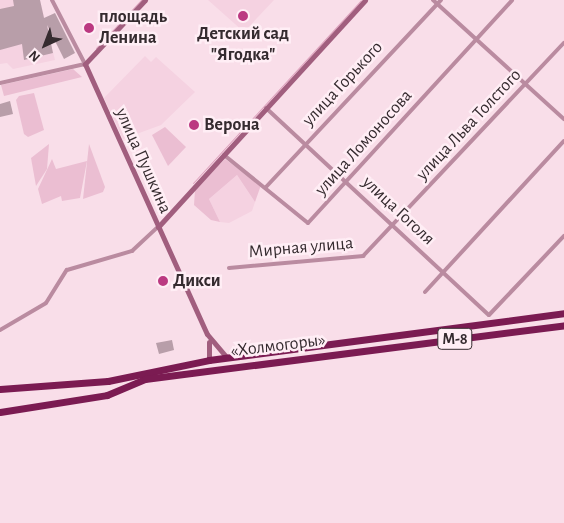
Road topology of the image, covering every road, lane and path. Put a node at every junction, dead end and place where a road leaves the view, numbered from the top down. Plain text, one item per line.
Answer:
1 (52, 0) edge
2 (145, 0) edge
3 (365, 0) edge
4 (433, 0) edge
5 (512, 0) edge
6 (439, 2) edge
7 (476, 40) junction
8 (564, 43) edge
9 (85, 64) junction
10 (0, 83) edge
11 (525, 84) junction
12 (266, 108) junction
13 (564, 120) edge
14 (564, 141) edge
15 (306, 144) junction
16 (224, 155) junction
17 (347, 183) junction
18 (266, 187) junction
19 (394, 226) junction
20 (158, 227) junction
21 (564, 236) edge
22 (230, 268) dead end
23 (443, 271) junction
24 (425, 292) dead end
25 (564, 313) edge
26 (564, 325) edge
27 (0, 330) edge
28 (207, 334) junction
29 (227, 358) junction
30 (208, 360) junction
31 (0, 389) edge
32 (0, 412) edge

1 - 9 street, улица Пушкина
2 - 9 street
3 - 12 street
4 - 6 street
5 - 7 street, улица Ломоносова
6 - 7 street
6 - 15 street, улица Горького
7 - 11 street
7 - 17 street, улица Ломоносова
8 - 11 street, улица Льва Толстого
9 - 10 street
9 - 20 street, улица Пушкина
11 - 13 street
11 - 19 street, улица Льва Толстого
12 - 15 street, улица Гоголя
12 - 16 street
14 - 23 street
15 - 17 street, улица Гоголя
15 - 18 street, улица Горького
16 - 18 street, улица Ломоносова
16 - 20 street
17 - 18 street, улица Ломоносова
17 - 19 street, улица Гоголя
19 - 22 street, Мирная улица
19 - 23 street, улица Гоголя
20 - 27 street
20 - 28 street, улица Пушкина
21 - 23 street, улица Гоголя
23 - 24 street
25 - 29 highway, «Холмогоры» / М-8
26 - 32 highway, «Холмогоры» / М-8
28 - 29 street
28 - 30 street
29 - 30 highway, «Холмогоры» / М-8
30 - 31 highway, «Холмогоры» / М-8

